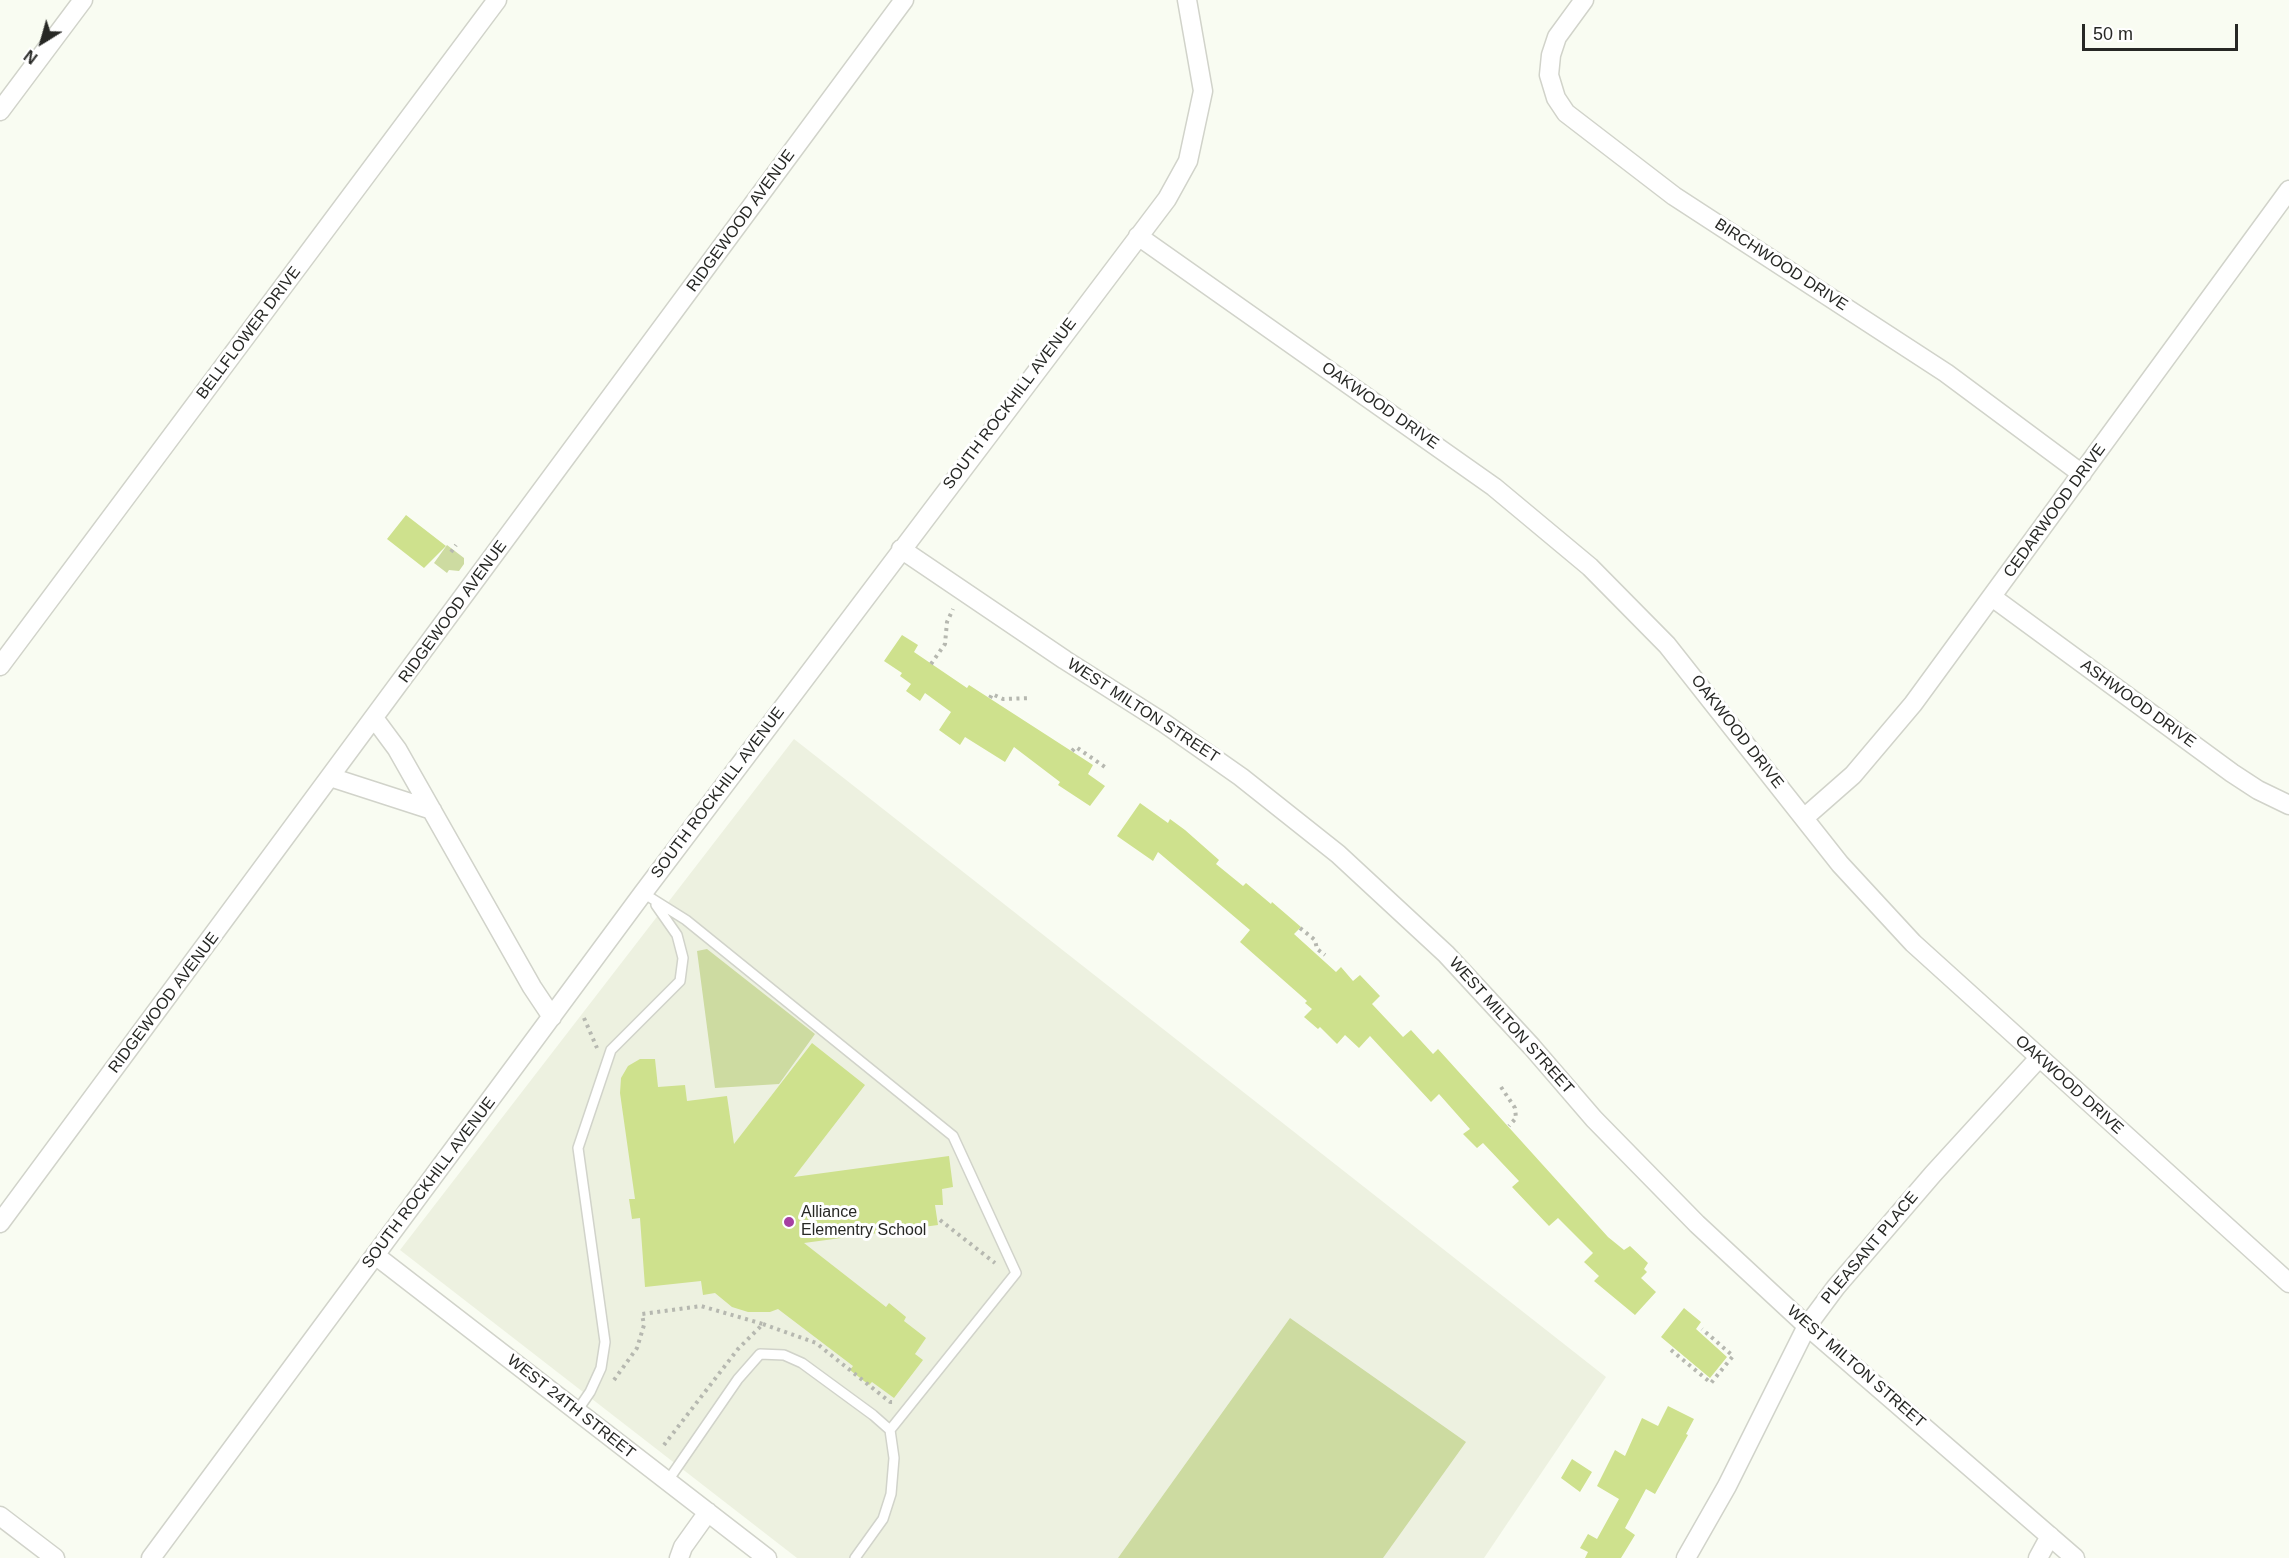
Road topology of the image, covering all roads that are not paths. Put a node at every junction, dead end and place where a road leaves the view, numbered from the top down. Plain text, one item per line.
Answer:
1 (83, 0) edge
2 (497, 0) edge
3 (904, 0) edge
4 (1187, 0) edge
5 (1584, 0) edge
6 (0, 111) edge
7 (2289, 190) edge
8 (1138, 236) junction
9 (2082, 474) junction
10 (901, 549) junction
11 (1992, 597) junction
12 (0, 666) edge
13 (374, 718) junction
14 (330, 777) junction
15 (2289, 805) edge
16 (432, 810) junction
17 (1804, 818) junction
18 (643, 893) junction
19 (552, 1017) junction
20 (2038, 1058) junction
21 (0, 1222) edge
22 (375, 1255) junction
23 (2289, 1283) edge
24 (1807, 1326) junction
25 (578, 1410) junction
26 (890, 1430) junction
27 (667, 1482) junction
28 (708, 1512) junction
29 (0, 1516) edge
30 (2050, 1536) junction
31 (55, 1558) edge
32 (151, 1558) edge
33 (679, 1558) edge
34 (767, 1558) edge
35 (855, 1558) edge
36 (1686, 1558) edge
37 (2038, 1558) edge
38 (2075, 1558) edge

1 - 6 street
2 - 12 street, BELLFLOWER DRIVE
3 - 13 street, RIDGEWOOD AVENUE
4 - 8 street, SOUTH ROCKHILL AVENUE
5 - 9 street, BIRCHWOOD DRIVE
7 - 9 street, CEDARWOOD DRIVE
8 - 10 street, SOUTH ROCKHILL AVENUE
8 - 17 street, OAKWOOD DRIVE
9 - 11 street, CEDARWOOD DRIVE
10 - 18 street, SOUTH ROCKHILL AVENUE
10 - 24 street, WEST MILTON STREET
11 - 15 street, ASHWOOD DRIVE
11 - 17 street, CEDARWOOD DRIVE
13 - 14 street, RIDGEWOOD AVENUE
13 - 16 street
14 - 16 street
14 - 21 street, RIDGEWOOD AVENUE
16 - 19 street
17 - 20 street, OAKWOOD DRIVE
18 - 19 street, SOUTH ROCKHILL AVENUE
18 - 25 lane
18 - 26 lane
19 - 22 street, SOUTH ROCKHILL AVENUE
20 - 23 street, OAKWOOD DRIVE
20 - 24 street, PLEASANT PLACE
22 - 25 street, WEST 24TH STREET
22 - 32 street, SOUTH ROCKHILL AVENUE
24 - 30 street, WEST MILTON STREET
24 - 36 street, PLEASANT PLACE
25 - 27 street, WEST 24TH STREET
26 - 27 lane
26 - 35 lane
27 - 28 street, WEST 24TH STREET
28 - 33 street
28 - 34 street, WEST 24TH STREET
29 - 31 street
30 - 37 street
30 - 38 street, WEST MILTON STREET

